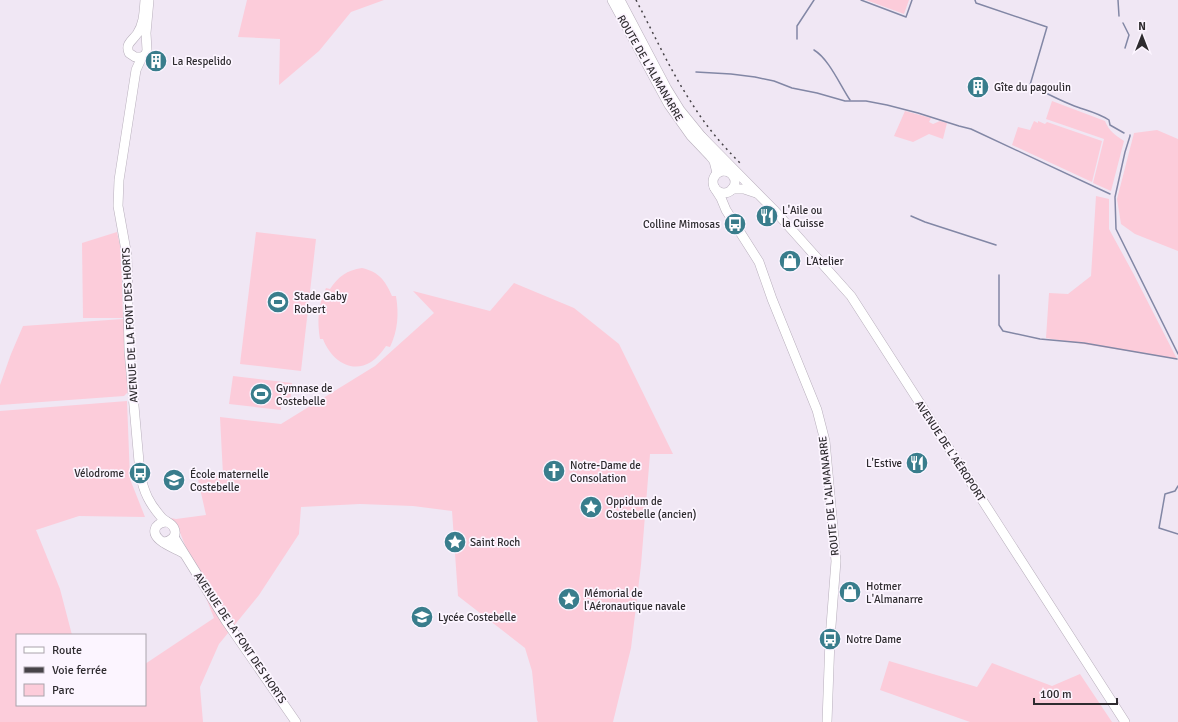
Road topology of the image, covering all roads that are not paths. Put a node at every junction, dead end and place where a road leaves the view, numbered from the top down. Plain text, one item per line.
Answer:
1 (145, 0) edge
2 (149, 0) edge
3 (612, 0) edge
4 (620, 0) edge
5 (133, 39) junction
6 (146, 43) junction
7 (131, 55) junction
8 (142, 56) junction
9 (136, 70) junction
10 (702, 137) junction
11 (721, 172) junction
12 (735, 178) junction
13 (714, 187) junction
14 (731, 190) junction
15 (754, 191) junction
16 (730, 217) junction
17 (153, 507) junction
18 (168, 522) junction
19 (157, 526) junction
20 (174, 537) junction
21 (163, 542) junction
22 (184, 554) junction
23 (296, 722) edge
24 (827, 722) edge
25 (1125, 722) edge

1 - 5 main road
2 - 6 main road
3 - 11 main road, ROUTE DE L'ALMANARRE
4 - 10 main road, ROUTE DE L'ALMANARRE
5 - 6 main road
5 - 7 main road
6 - 8 main road
7 - 8 main road
7 - 9 main road, AVENUE DE LA FONT DES HORTS
8 - 9 main road, AVENUE DE LA FONT DES HORTS
9 - 17 main road, AVENUE DE LA FONT DES HORTS
10 - 11 main road, ROUTE DE L'ALMANARRE
10 - 15 main road, AVENUE DE L'AÉROPORT
11 - 12 main road
11 - 13 main road
12 - 14 main road
12 - 15 main road, AVENUE DE L'AÉROPORT
13 - 14 main road
13 - 16 main road, ROUTE DE L'ALMANARRE
14 - 15 main road
14 - 16 main road, ROUTE DE L'ALMANARRE
15 - 25 main road, AVENUE DE L'AÉROPORT
16 - 24 main road, ROUTE DE L'ALMANARRE
17 - 18 main road, AVENUE DE LA FONT DES HORTS
17 - 19 main road, AVENUE DE LA FONT DES HORTS
18 - 19 main road
18 - 20 main road
19 - 21 main road
20 - 21 main road
20 - 22 main road, AVENUE DE LA FONT DES HORTS
21 - 22 main road, AVENUE DE LA FONT DES HORTS
22 - 23 main road, AVENUE DE LA FONT DES HORTS

